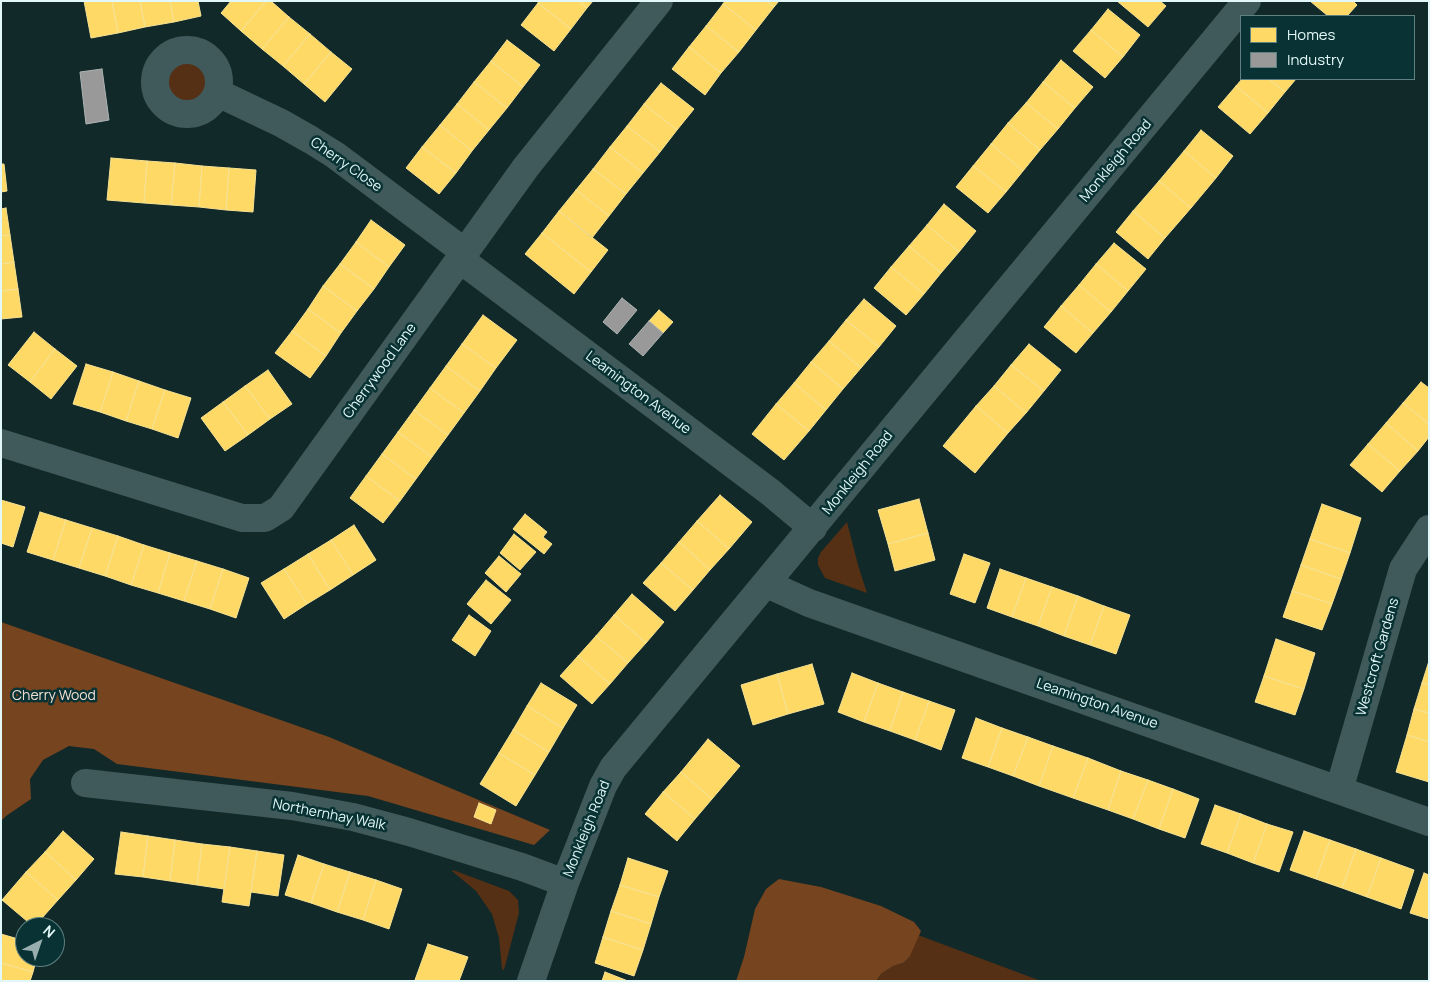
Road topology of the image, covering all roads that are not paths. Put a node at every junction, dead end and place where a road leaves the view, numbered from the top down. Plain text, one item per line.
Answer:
1 (659, 1) edge
2 (1247, 1) edge
3 (218, 93) dead end
4 (463, 256) junction
5 (1, 443) edge
6 (813, 528) junction
7 (1429, 529) edge
8 (767, 584) junction
9 (85, 783) dead end
10 (1339, 790) junction
11 (1429, 822) edge
12 (565, 883) junction
13 (531, 981) edge

1 - 4 street, Cherrywood Lane
2 - 6 street, Monkleigh Road
3 - 4 street, Cherry Close
4 - 5 street, Cherrywood Lane
4 - 6 street, Leamington Avenue
6 - 8 street, Monkleigh Road
7 - 10 street, Westcroft Gardens
8 - 10 street, Leamington Avenue
8 - 12 street, Monkleigh Road
9 - 12 street, Northernhay Walk
10 - 11 street, Leamington Avenue
12 - 13 street, Monkleigh Road

